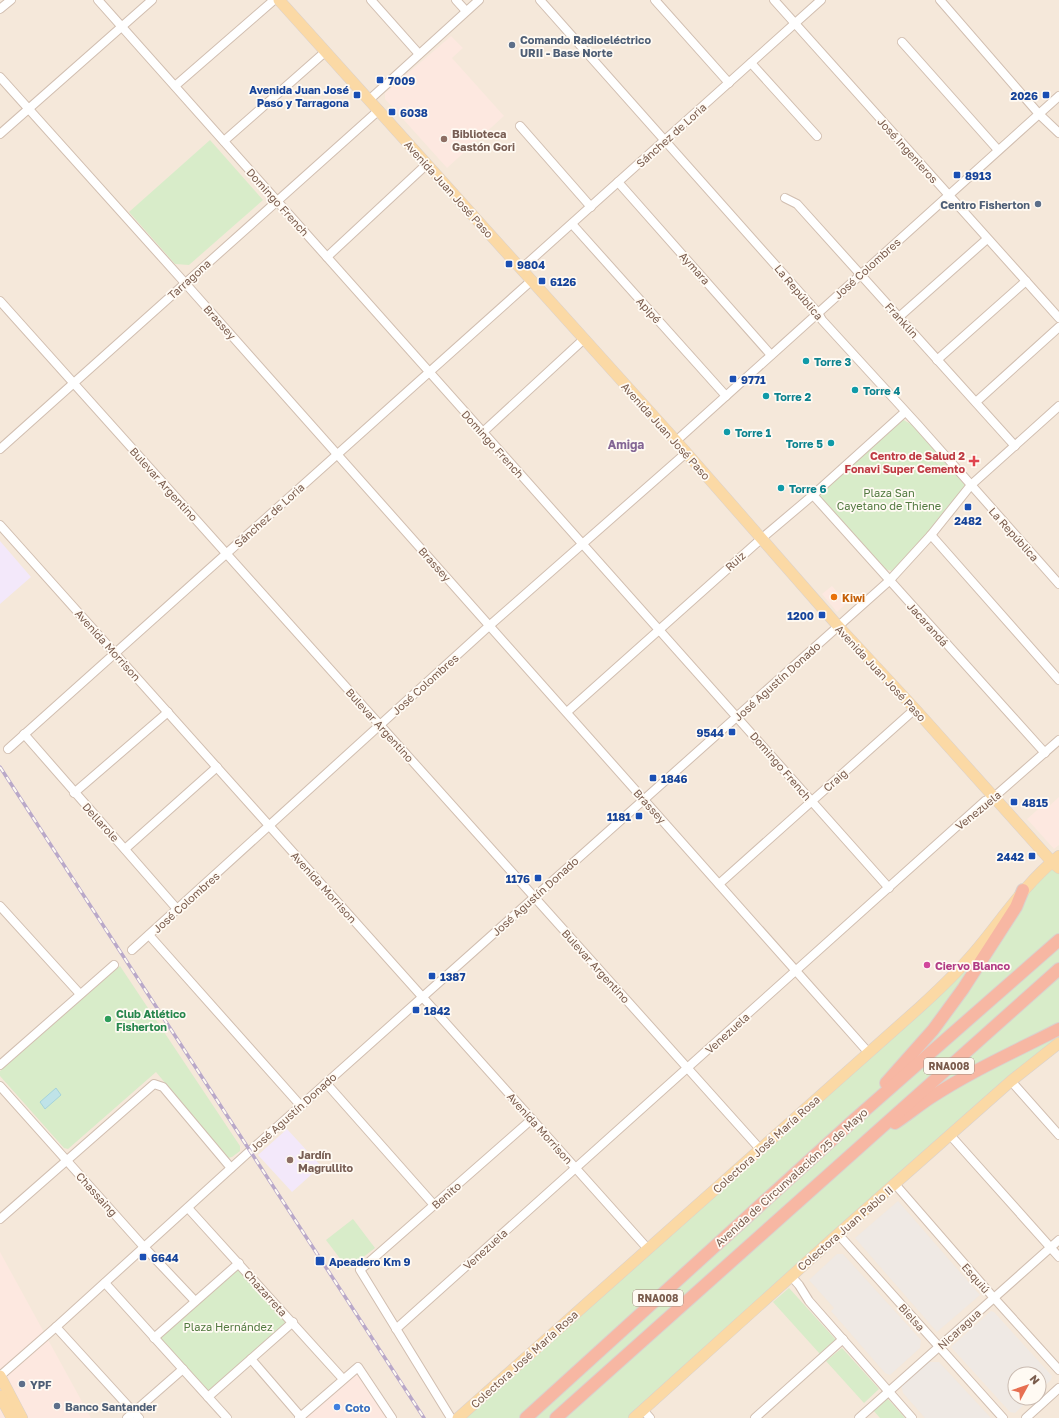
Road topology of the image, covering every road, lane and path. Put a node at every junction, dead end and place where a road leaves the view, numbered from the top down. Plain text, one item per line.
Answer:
1 (10, 0) edge
2 (98, 0) edge
3 (152, 0) edge
4 (274, 0) edge
5 (279, 0) edge
6 (371, 0) edge
7 (456, 0) edge
8 (479, 0) edge
9 (540, 0) edge
10 (655, 0) edge
11 (774, 0) edge
12 (821, 0) edge
13 (940, 0) edge
14 (0, 9) edge
15 (466, 11) junction
16 (795, 24) junction
17 (122, 27) junction
18 (902, 42) dead end
19 (325, 52) junction
20 (419, 54) junction
21 (751, 63) junction
22 (0, 77) edge
23 (729, 83) junction
24 (175, 86) junction
25 (1059, 96) edge
26 (369, 100) junction
27 (28, 109) junction
28 (378, 110) junction
29 (1039, 114) junction
30 (520, 126) dead end
31 (1059, 133) edge
32 (0, 134) edge
33 (817, 136) dead end
34 (665, 140) junction
35 (224, 142) junction
36 (998, 150) junction
37 (427, 164) junction
38 (618, 182) junction
39 (949, 195) junction
40 (786, 198) dead end
41 (277, 201) junction
42 (591, 207) junction
43 (572, 224) junction
44 (987, 239) junction
45 (327, 257) junction
46 (521, 269) junction
47 (860, 274) junction
48 (531, 281) junction
49 (1026, 281) junction
50 (185, 283) junction
51 (0, 301) edge
52 (818, 313) junction
53 (899, 317) junction
54 (1059, 318) edge
55 (1059, 327) edge
56 (584, 339) junction
57 (772, 355) junction
58 (937, 360) junction
59 (429, 372) junction
60 (74, 383) junction
61 (726, 396) junction
62 (976, 402) junction
63 (1059, 406) edge
64 (905, 412) junction
65 (483, 432) junction
66 (676, 441) junction
67 (1015, 446) junction
68 (0, 449) edge
69 (686, 453) junction
70 (337, 454) junction
71 (971, 485) junction
72 (813, 495) junction
73 (0, 525) edge
74 (930, 535) junction
75 (761, 538) junction
76 (582, 544) junction
77 (226, 553) junction
78 (889, 581) junction
79 (1059, 584) edge
80 (490, 626) junction
81 (838, 626) junction
82 (659, 629) junction
83 (115, 653) junction
84 (1059, 680) edge
85 (915, 709) junction
86 (168, 712) junction
87 (567, 712) junction
88 (737, 716) junction
89 (380, 725) junction
90 (24, 734) junction
91 (1059, 740) edge
92 (8, 749) dead end
93 (1045, 753) junction
94 (217, 767) junction
95 (74, 793) junction
96 (994, 797) junction
97 (644, 799) junction
98 (812, 801) junction
99 (269, 826) junction
100 (125, 849) junction
101 (1057, 862) edge
102 (1059, 878) edge
103 (719, 884) junction
104 (889, 888) junction
105 (1023, 890) junction
106 (534, 897) junction
107 (0, 906) edge
108 (177, 909) junction
109 (149, 935) junction
110 (1059, 940) edge
111 (132, 950) dead end
112 (114, 965) dead end
113 (1059, 969) edge
114 (797, 971) junction
115 (80, 994) junction
116 (422, 997) junction
117 (1059, 1029) edge
118 (1059, 1043) edge
119 (868, 1052) junction
120 (0, 1065) edge
121 (688, 1068) junction
122 (1010, 1081) junction
123 (326, 1083) junction
124 (0, 1086) edge
125 (301, 1106) junction
126 (532, 1119) junction
127 (855, 1119) junction
128 (950, 1135) junction
129 (1059, 1135) edge
130 (760, 1149) junction
131 (66, 1160) junction
132 (840, 1164) junction
133 (575, 1167) junction
134 (231, 1168) junction
135 (895, 1184) junction
136 (434, 1205) junction
137 (188, 1208) junction
138 (0, 1219) edge
139 (838, 1234) junction
140 (1059, 1240) edge
141 (144, 1247) junction
142 (1051, 1247) junction
143 (648, 1249) junction
144 (1059, 1257) edge
145 (239, 1263) junction
146 (790, 1276) junction
147 (105, 1283) junction
148 (994, 1298) junction
149 (195, 1301) junction
150 (293, 1322) junction
151 (56, 1327) junction
152 (396, 1328) junction
153 (154, 1338) junction
154 (843, 1339) junction
155 (939, 1346) junction
156 (251, 1360) junction
157 (183, 1369) junction
158 (1059, 1370) edge
159 (0, 1376) edge
160 (343, 1379) junction
161 (1059, 1388) edge
162 (888, 1391) junction
163 (0, 1396) edge
164 (208, 1397) junction
165 (646, 1414) edge
166 (136, 1415) edge
167 (300, 1417) edge
168 (12, 1418) edge
169 (22, 1418) edge
170 (127, 1418) edge
171 (227, 1418) edge
172 (392, 1418) edge
173 (451, 1418) edge
174 (458, 1418) edge
175 (526, 1418) edge
176 (556, 1418) edge
177 (634, 1418) edge
178 (755, 1418) edge
179 (858, 1418) edge
180 (912, 1418) edge
181 (1003, 1418) edge
182 (1026, 1418) edge

1 - 14 street
2 - 17 street, Domingo French
3 - 17 street
4 - 24 street
5 - 19 main road, Avenida Juan José Paso
6 - 20 street
7 - 15 street
8 - 15 street
9 - 34 street, La República
10 - 23 street
11 - 16 street, José Ingenieros
12 - 16 street, Sánchez de Loria
13 - 29 street
15 - 20 street
16 - 21 street, Sánchez de Loria
16 - 39 street, José Ingenieros
17 - 24 street, Domingo French
17 - 27 street
18 - 36 street
19 - 26 main road, Avenida Juan José Paso
19 - 35 street
20 - 26 street
21 - 23 street, Sánchez de Loria
21 - 33 street
22 - 27 street, Brassey
23 - 34 street, Sánchez de Loria
24 - 35 street, Domingo French
25 - 29 street, José Colombres
26 - 28 main road, Avenida Juan José Paso
27 - 32 street
27 - 50 street, Brassey
28 - 37 main road, Avenida Juan José Paso
28 - 41 street, Tarragona
29 - 31 street
29 - 36 street, José Colombres
30 - 42 street
34 - 38 street, Sánchez de Loria
34 - 52 street, La República
35 - 41 street, Domingo French
36 - 39 street, José Colombres
37 - 45 street
37 - 46 main road, Avenida Juan José Paso
38 - 42 street, Sánchez de Loria
38 - 57 street, Aymara
39 - 44 street, José Ingenieros
39 - 47 street, José Colombres
40 - 47 street, Franklin
41 - 45 street, Domingo French
41 - 50 street, Tarragona
42 - 43 street, Sánchez de Loria
43 - 46 street, Sánchez de Loria
43 - 61 street, Apipé
44 - 49 street, José Ingenieros
44 - 53 street
45 - 59 street, Domingo French
46 - 48 main road, Avenida Juan José Paso
47 - 52 street, José Colombres
47 - 53 street, Franklin
48 - 56 main road, Avenida Juan José Paso
48 - 59 street, Sánchez de Loria
49 - 54 street, José Ingenieros
49 - 58 street
50 - 60 street, Tarragona
50 - 70 street, Brassey
51 - 60 street, Bulevar Argentino
52 - 57 street, José Colombres
52 - 64 street, La República
53 - 58 street, Franklin
55 - 62 street
56 - 65 street
56 - 66 main road, Avenida Juan José Paso
57 - 61 street, José Colombres
58 - 62 street, Franklin
59 - 65 street, Domingo French
59 - 70 street, Sánchez de Loria
60 - 68 street, Tarragona
60 - 77 street, Bulevar Argentino
61 - 66 street, José Colombres
62 - 67 street, Franklin
63 - 67 street, José Agustín Donado
64 - 71 street, La República
64 - 72 street, Ruiz
65 - 76 street, Domingo French
66 - 69 main road, Avenida Juan José Paso
67 - 71 street, José Agustín Donado
69 - 75 main road, Avenida Juan José Paso
69 - 76 street, José Colombres
70 - 77 street, Sánchez de Loria
70 - 80 street, Brassey
71 - 74 street, José Agustín Donado
71 - 79 street, La República
72 - 75 street, Ruiz
72 - 78 street, Jacarandá
73 - 83 street, Avenida Morrison
74 - 78 street, José Agustín Donado
74 - 84 street
75 - 81 main road, Avenida Juan José Paso
75 - 82 street, Ruiz
76 - 80 street, José Colombres
76 - 82 street, Domingo French
77 - 83 street, Sánchez de Loria
77 - 89 street, Bulevar Argentino
78 - 81 street, José Agustín Donado
78 - 93 street, Jacarandá
80 - 87 street, Brassey
80 - 89 street, José Colombres
81 - 85 main road, Avenida Juan José Paso
81 - 88 street, José Agustín Donado
82 - 87 street, Ruiz
82 - 88 street, Domingo French
83 - 86 street, Avenida Morrison
83 - 90 street, Sánchez de Loria
85 - 96 main road, Avenida Juan José Paso
85 - 98 street, Craig
86 - 94 street, Avenida Morrison
86 - 95 street
87 - 97 street, Brassey
88 - 97 street, José Agustín Donado
88 - 98 street, Domingo French
89 - 99 street, José Colombres
89 - 106 street, Bulevar Argentino
90 - 92 street, Sánchez de Loria
90 - 95 street, Dellarole
91 - 93 street, Venezuela
93 - 96 street, Venezuela
94 - 99 street, Avenida Morrison
94 - 100 street
95 - 100 street, Dellarole
96 - 101 main road, Avenida Juan José Paso
96 - 104 street, Venezuela
97 - 103 street, Brassey
97 - 106 street, José Agustín Donado
98 - 103 street, Craig
98 - 104 street, Domingo French
99 - 108 street, José Colombres
99 - 116 street, Avenida Morrison
100 - 108 street, Dellarole
101 - 102 main road, Avenida Juan José Paso
101 - 105 main road, Colectora José María Rosa
103 - 114 street, Brassey
104 - 114 street, Venezuela
105 - 119 main road, Colectora José María Rosa
105 - 127 highway
106 - 116 street, José Agustín Donado
106 - 121 street, Bulevar Argentino
107 - 115 street
108 - 109 street, José Colombres
109 - 111 street, José Colombres
109 - 125 street
110 - 127 highway, Avenida de Circunvalación 25 de Mayo / RNA008
112 - 115 street
113 - 132 highway, Avenida de Circunvalación 25 de Mayo / RNA008
114 - 119 street, Brassey
114 - 121 street, Venezuela
115 - 120 street
116 - 123 street, José Agustín Donado
116 - 126 street, Avenida Morrison
117 - 132 highway
118 - 122 main road, Colectora Juan Pablo II
119 - 130 main road, Colectora José María Rosa
121 - 130 street, Bulevar Argentino
121 - 133 street, Venezuela
122 - 128 main road, Colectora Juan Pablo II
122 - 129 street
123 - 125 street, José Agustín Donado
123 - 136 street
124 - 131 street, Chassaing
125 - 134 street, José Agustín Donado
126 - 133 street, Avenida Morrison
126 - 136 street, Benito
127 - 175 highway, Avenida de Circunvalación 25 de Mayo / RNA008
128 - 135 main road, Colectora Juan Pablo II
128 - 142 street
130 - 143 main road, Colectora José María Rosa
131 - 134 street
131 - 138 street
131 - 141 street, Chassaing
132 - 176 highway, Avenida de Circunvalación 25 de Mayo / RNA008
133 - 143 street, Avenida Morrison
133 - 152 street, Venezuela
134 - 137 street, José Agustín Donado
135 - 139 main road, Colectora Juan Pablo II
135 - 148 street, Esquiú
136 - 152 street, Benito
137 - 141 street, José Agustín Donado
137 - 145 street, Chazarreta
139 - 146 main road, Colectora Juan Pablo II
139 - 155 street, Bielsa
140 - 142 street, Nicaragua
141 - 147 street, José Agustín Donado
141 - 149 street, Chassaing
142 - 144 street
142 - 148 street, Nicaragua
143 - 174 main road, Colectora José María Rosa
145 - 149 street
145 - 150 street, Chazarreta
146 - 154 street
146 - 165 main road, Colectora Juan Pablo II
147 - 151 street, José Agustín Donado
147 - 153 street
148 - 155 street, Nicaragua
148 - 158 street, Esquiú
149 - 153 street
150 - 156 street
150 - 160 street, Chazarreta
151 - 159 street, José Agustín Donado
151 - 166 street
152 - 173 street
153 - 157 street
154 - 162 street
154 - 178 street
155 - 162 street, Nicaragua
155 - 181 street, Bielsa
156 - 164 street
156 - 167 street
157 - 164 street
157 - 166 street
159 - 169 main road
160 - 167 street
160 - 172 street
161 - 182 street
162 - 179 street, Nicaragua
162 - 180 street
163 - 168 main road
164 - 171 street
165 - 177 main road, Colectora Juan Pablo II
166 - 170 street

